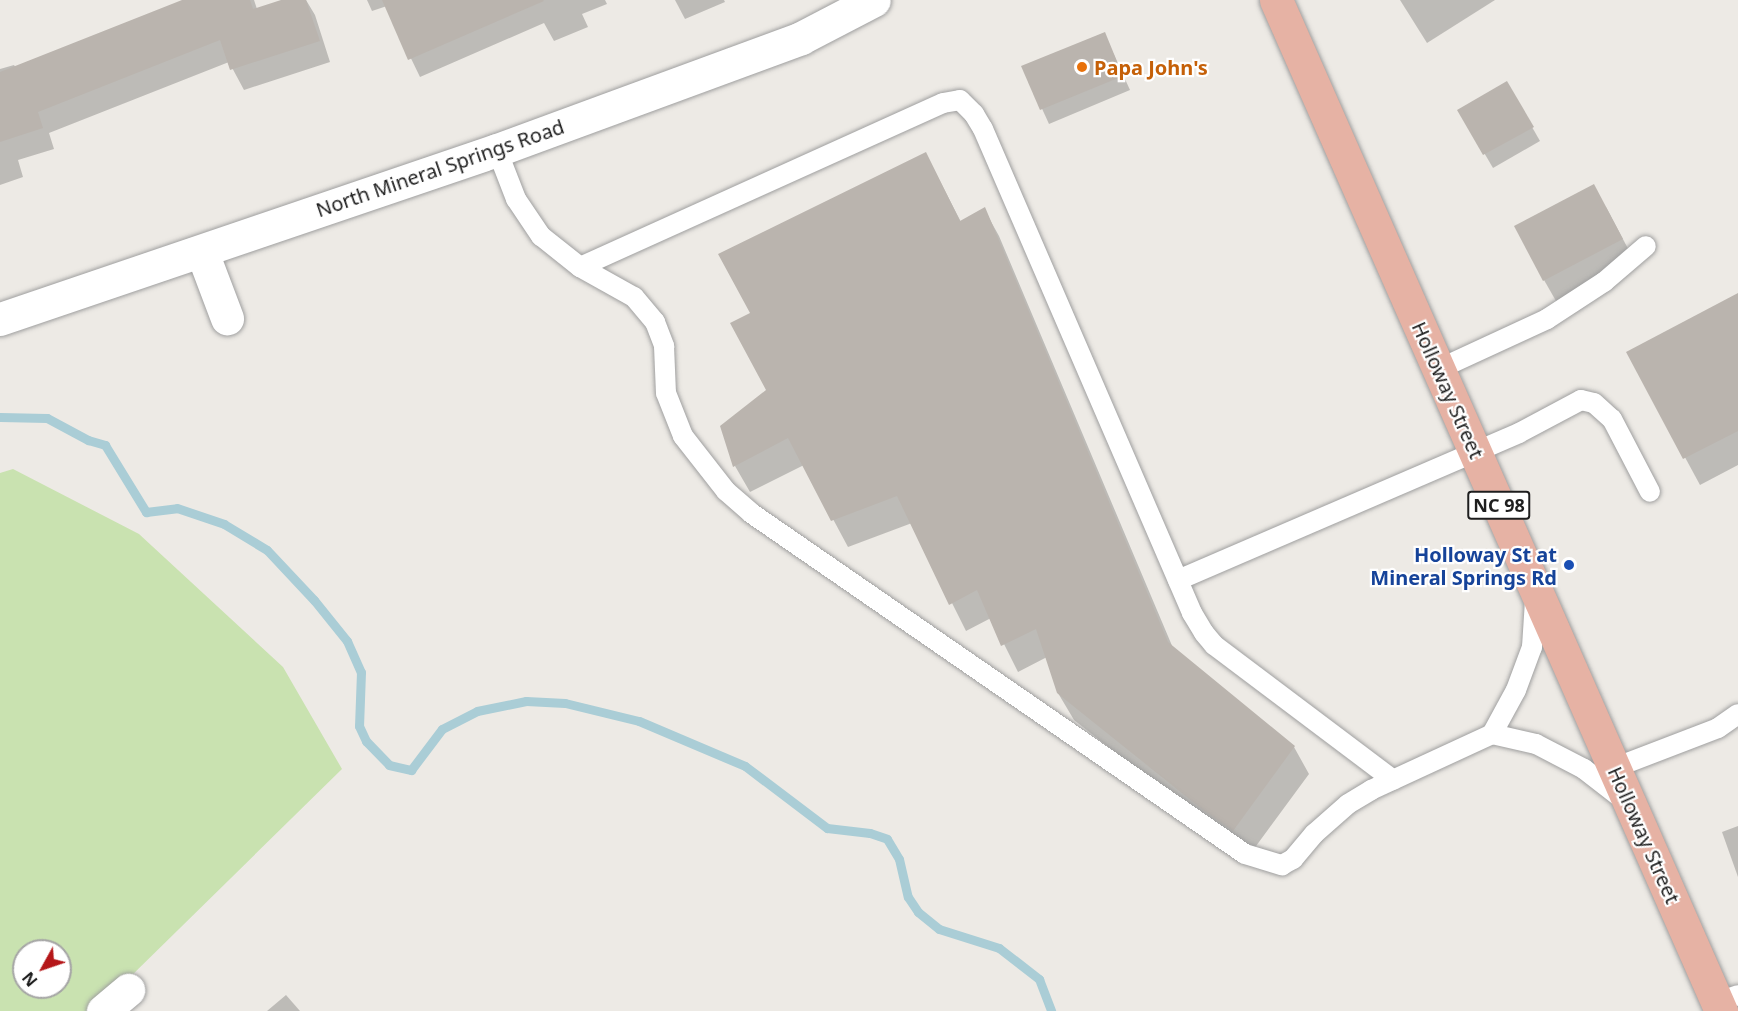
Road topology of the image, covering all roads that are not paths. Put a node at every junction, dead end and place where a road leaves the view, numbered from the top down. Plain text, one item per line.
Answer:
1 (874, 0) edge
2 (1276, 0) edge
3 (497, 150) junction
4 (1646, 246) dead end
5 (202, 252) junction
6 (580, 267) junction
7 (227, 318) dead end
8 (0, 319) edge
9 (1439, 369) junction
10 (1476, 452) junction
11 (1650, 492) dead end
12 (1178, 580) junction
13 (1536, 589) junction
14 (1738, 714) edge
15 (1492, 734) junction
16 (1614, 768) junction
17 (1393, 780) junction
18 (1631, 806) junction
19 (128, 990) dead end
20 (1726, 1003) edge
21 (103, 1011) edge

1 - 3 street, North Mineral Springs Road
2 - 9 highway, Holloway Street / NC 98
3 - 5 street, North Mineral Springs Road
3 - 6 lane
4 - 9 lane
5 - 7 street
5 - 8 street, North Mineral Springs Road
6 - 12 lane
6 - 17 lane
9 - 10 highway, Holloway Street / NC 98
10 - 11 lane
10 - 12 lane
10 - 13 highway, Holloway Street / NC 98
12 - 17 lane
13 - 15 lane
13 - 16 highway, Holloway Street / NC 98
14 - 16 lane
15 - 17 lane
15 - 18 lane
16 - 18 highway, Holloway Street / NC 98
18 - 20 highway, Holloway Street / NC 98
19 - 21 street

